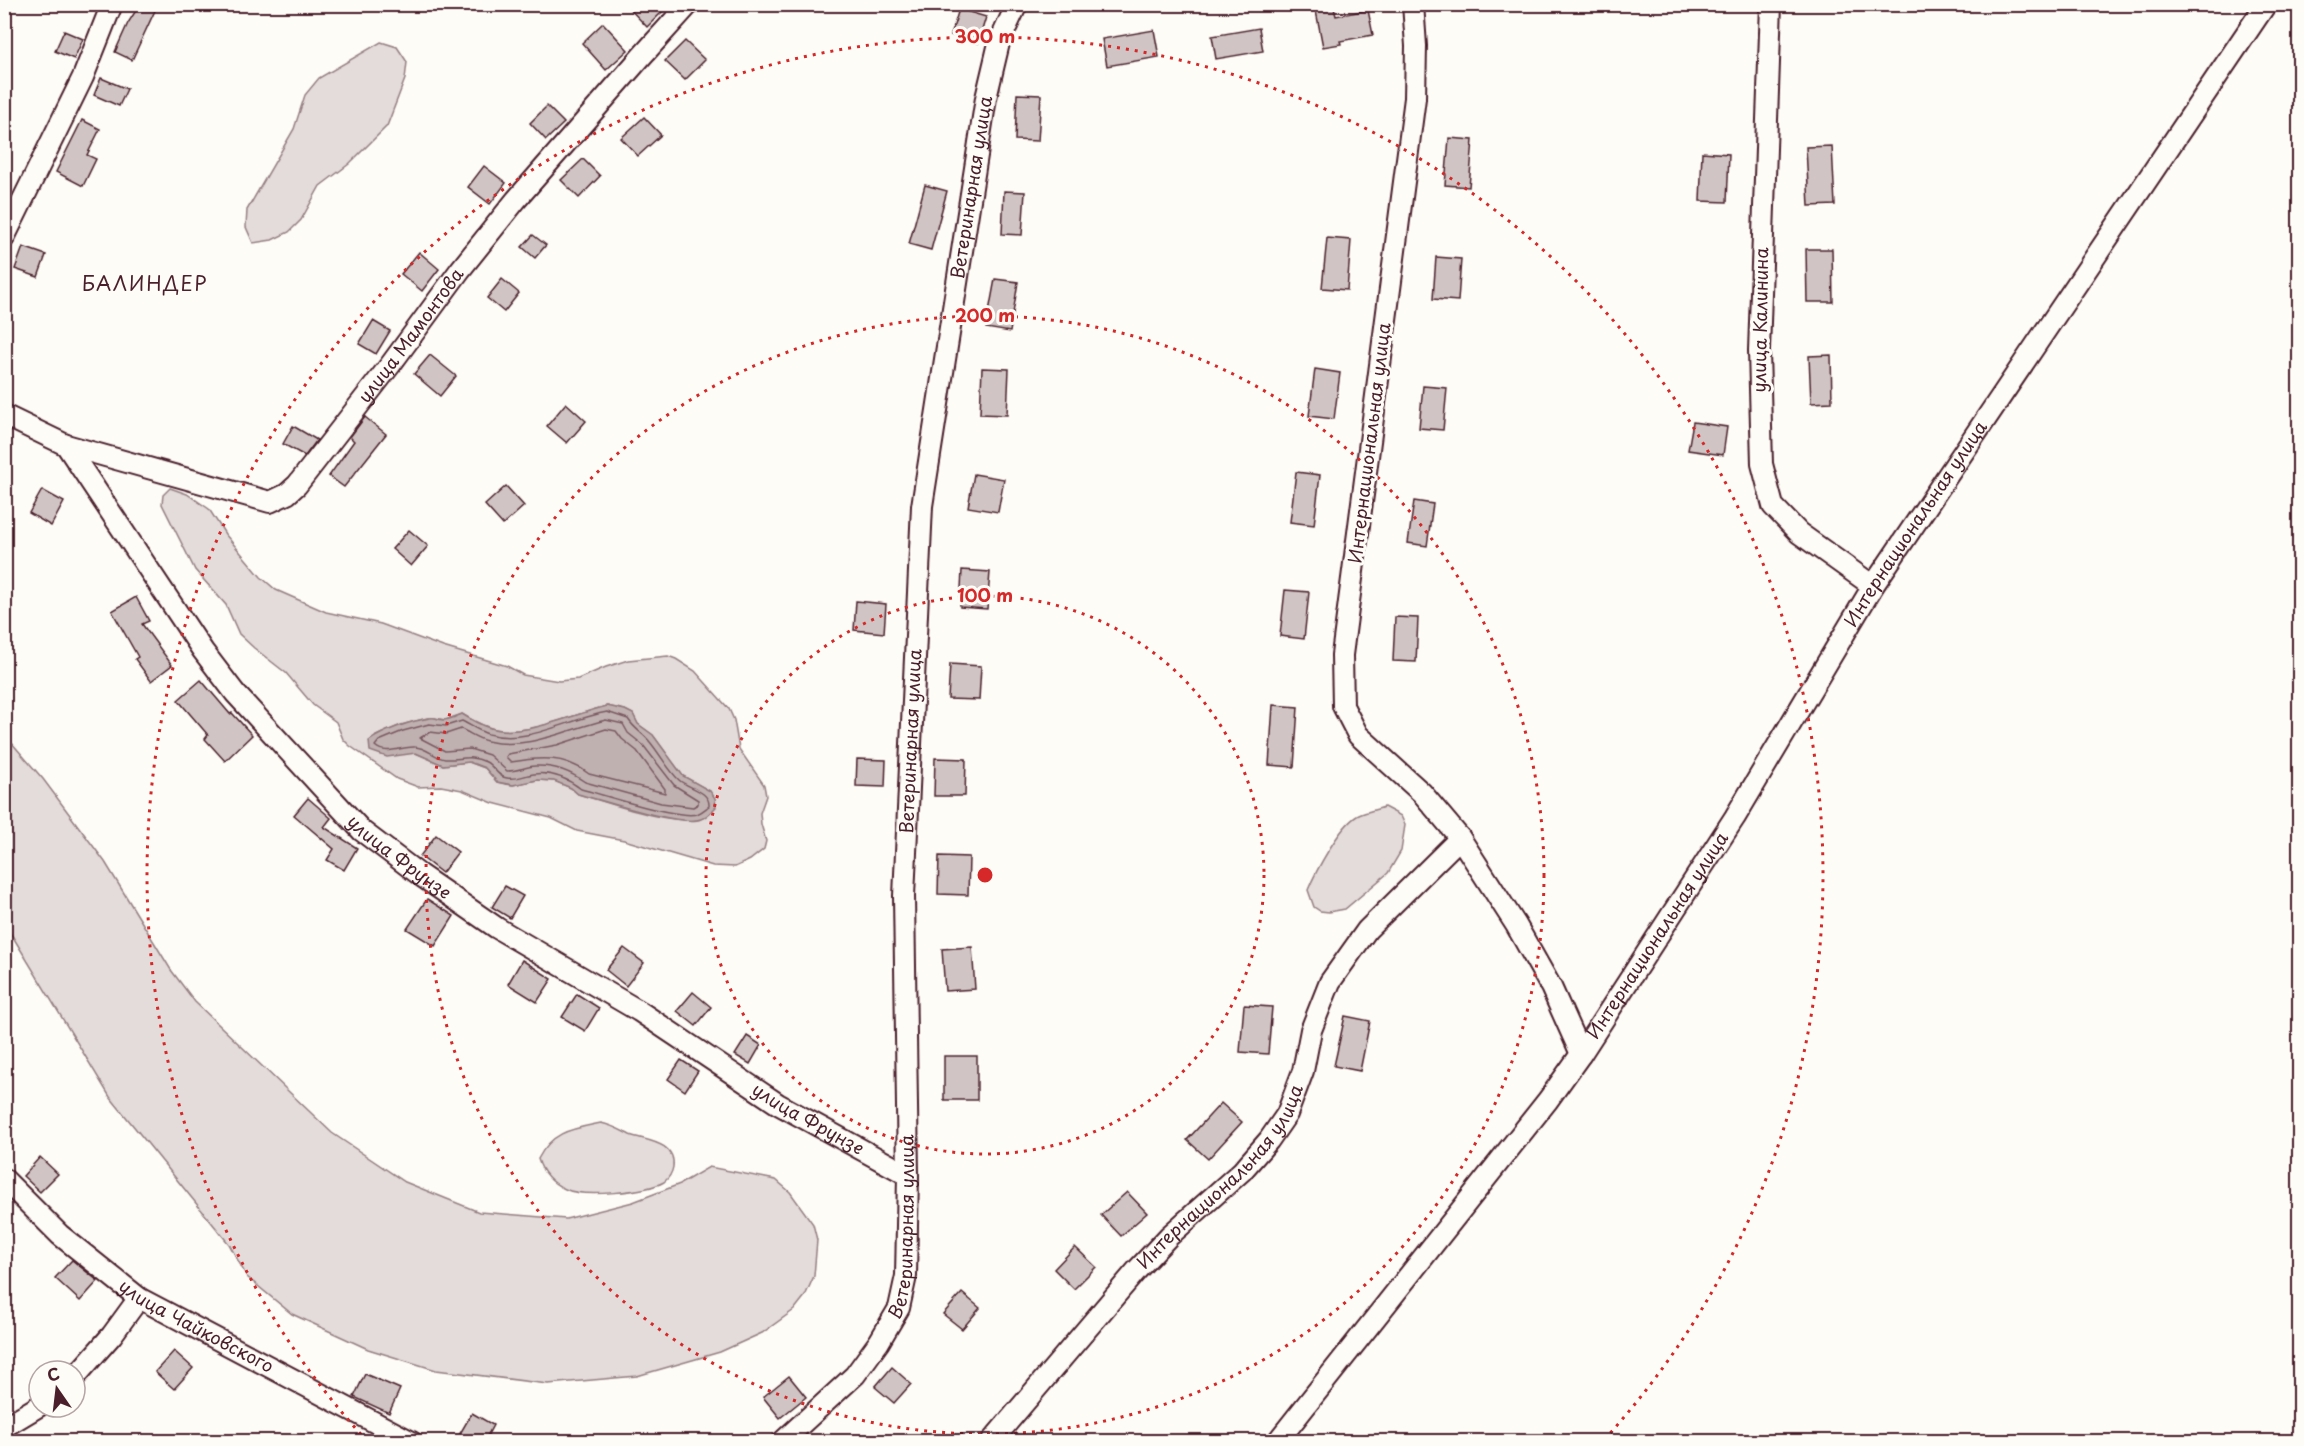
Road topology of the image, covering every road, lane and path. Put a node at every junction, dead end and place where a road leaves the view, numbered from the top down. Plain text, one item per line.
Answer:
1 (112, 4) edge
2 (689, 4) edge
3 (1017, 4) edge
4 (1413, 4) edge
5 (1772, 4) edge
6 (2266, 4) edge
7 (4, 238) edge
8 (4, 415) edge
9 (66, 445) junction
10 (1873, 586) junction
11 (1460, 838) junction
12 (1581, 1054) junction
13 (908, 1174) junction
14 (4, 1179) edge
15 (139, 1298) junction
16 (87, 1363) edge
17 (27, 1413) edge
18 (4, 1427) edge
19 (412, 1442) edge
20 (782, 1442) edge
21 (991, 1442) edge
22 (1277, 1442) edge

1 - 7 street
2 - 9 street, улица Мамонтова
3 - 13 street, Ветеринарная улица
4 - 11 street, Интернациональная улица
5 - 10 street, улица Калинина
6 - 10 street, Интернациональная улица
8 - 9 street
9 - 13 street, улица Фрунзе
10 - 12 street, Интернациональная улица
11 - 12 street, Интернациональная улица
11 - 21 street, Интернациональная улица
12 - 22 street, Интернациональная улица
13 - 20 street, Ветеринарная улица
14 - 15 street, улица Чайковского
15 - 16 street
15 - 19 street, улица Чайковского
17 - 18 street

